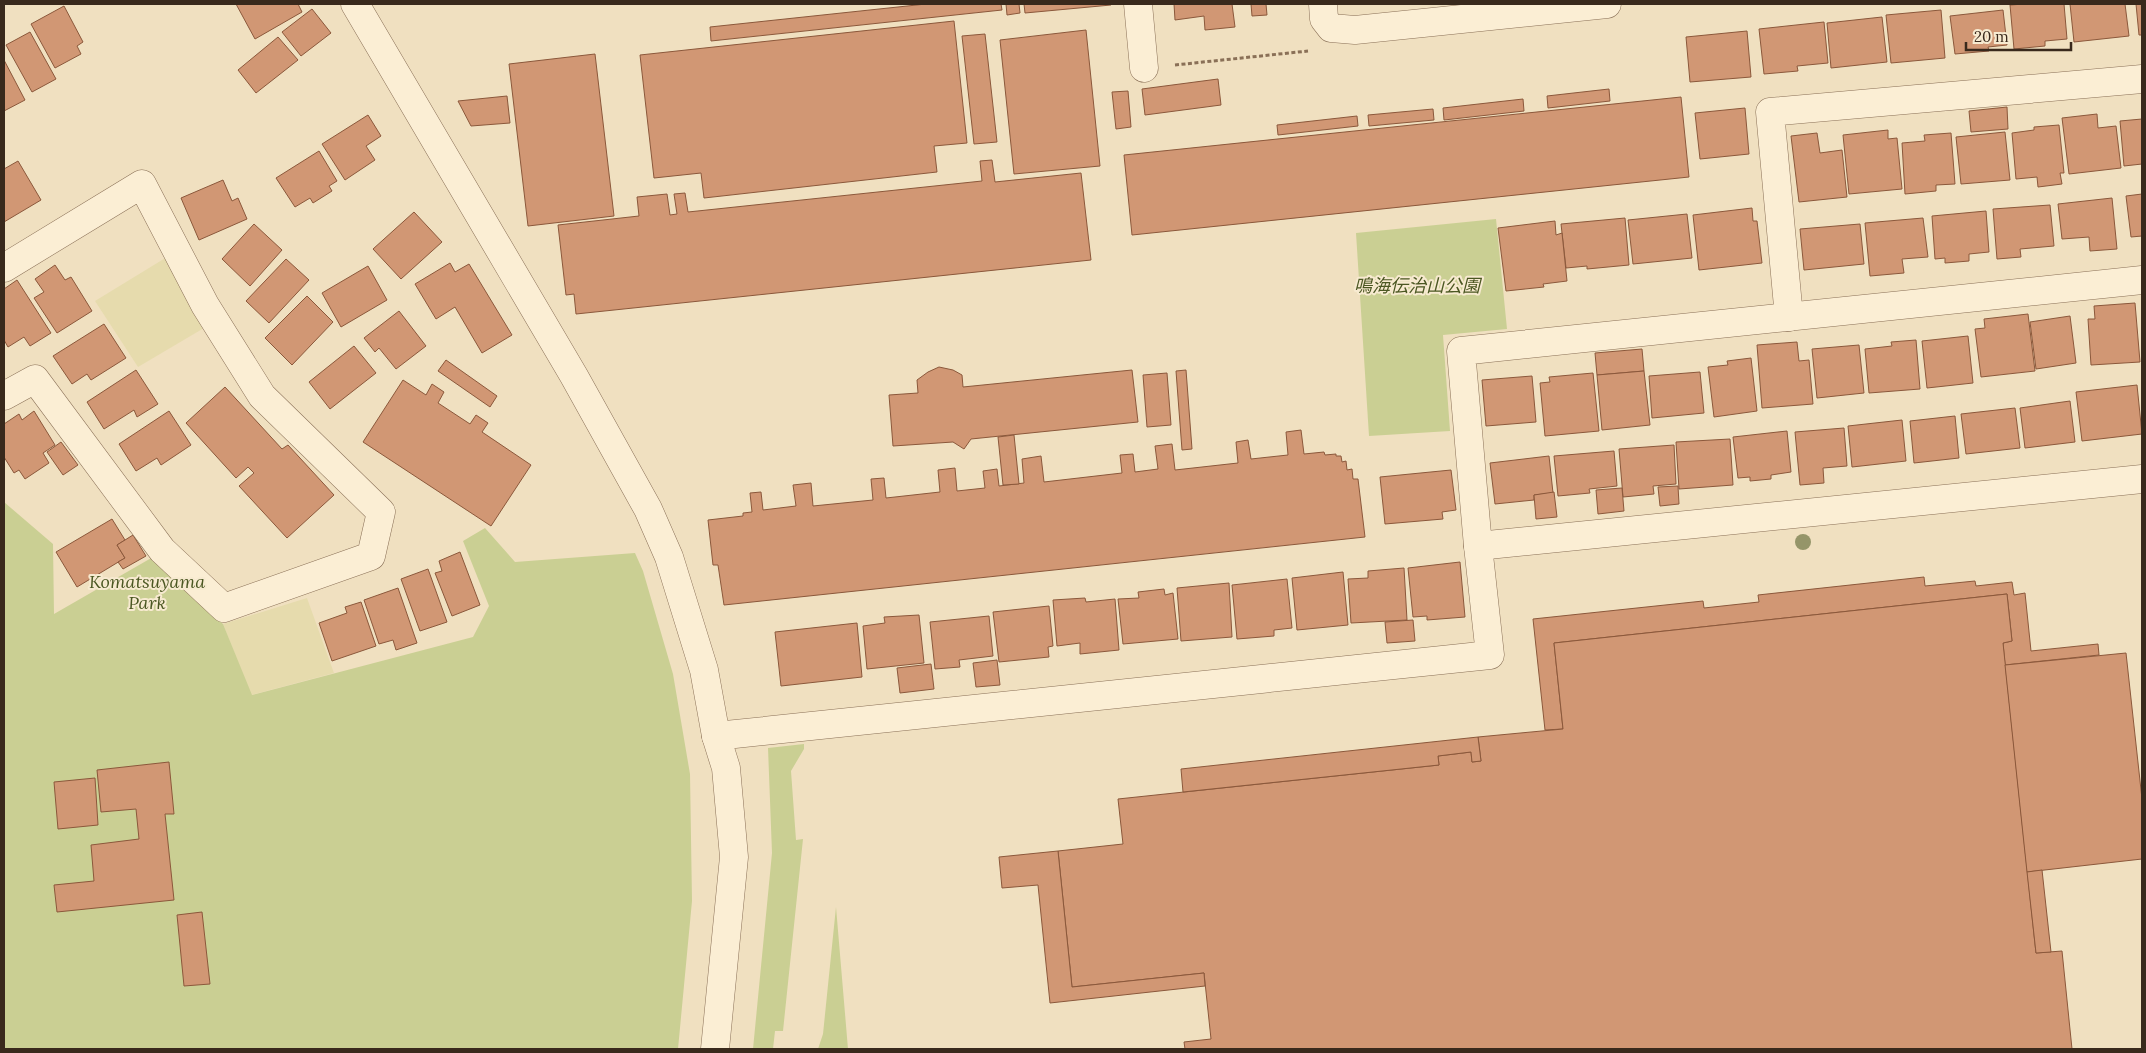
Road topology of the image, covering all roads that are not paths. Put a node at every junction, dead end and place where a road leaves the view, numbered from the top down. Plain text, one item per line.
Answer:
1 (355, 4) edge
2 (1138, 4) edge
3 (1323, 4) edge
4 (1607, 4) edge
5 (1144, 68) road end
6 (2142, 79) edge
7 (4, 268) edge
8 (2142, 280) edge
9 (1789, 317) junction
10 (4, 396) edge
11 (2142, 479) edge
12 (1478, 546) junction
13 (716, 736) junction
14 (715, 1049) edge

1 - 13 street
2 - 5 street
3 - 4 street
6 - 9 street
7 - 10 street
8 - 9 street
9 - 12 street
11 - 12 street
12 - 13 street
13 - 14 street

